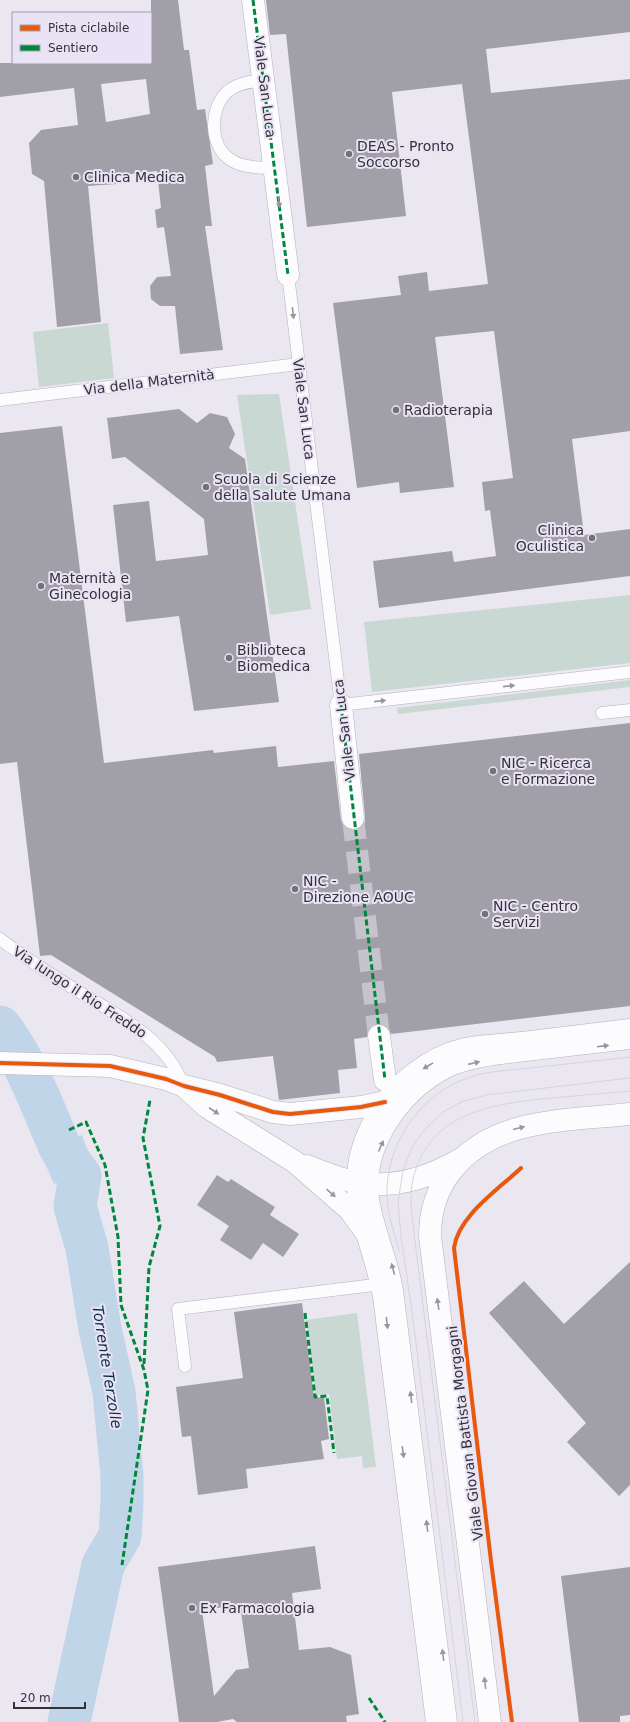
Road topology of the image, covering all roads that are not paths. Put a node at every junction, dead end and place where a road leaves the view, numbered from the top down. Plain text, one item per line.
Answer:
1 (253, 0) edge
2 (263, 80) junction
3 (275, 169) junction
4 (288, 275) joint
5 (299, 364) junction
6 (0, 400) edge
7 (630, 672) edge
8 (341, 705) junction
9 (630, 710) edge
10 (602, 713) dead end
11 (354, 818) tunnel mouth
12 (0, 939) edge
13 (630, 1030) edge
14 (379, 1036) tunnel mouth
15 (630, 1043) edge
16 (0, 1063) edge
17 (384, 1080) dead end
18 (184, 1086) junction
19 (385, 1102) junction
20 (630, 1114) edge
21 (461, 1159) junction
22 (294, 1162) junction
23 (365, 1183) junction
24 (365, 1231) junction
25 (382, 1284) junction
26 (185, 1366) dead end
27 (437, 1722) edge
28 (451, 1722) edge
29 (490, 1722) edge

1 - 2 main road, Viale San Luca
2 - 3 main road, Viale San Luca
2 - 3 lane
3 -> 4 main road, Viale San Luca
4 -> 5 lane, Viale San Luca
5 - 6 lane, Via della Maternità
5 - 8 lane, Viale San Luca
8 -> 7 lane
8 - 11 main road, Viale San Luca
9 - 10 lane
12 - 18 lane, Via lungo il Rio Freddo
13 -> 19 main road
14 - 17 main road
23 -> 15 lane
16 - 18 main road
18 - 19 main road
18 -> 22 main road
19 - 23 main road
21 -> 20 main road
21 - 23 main road
29 -> 21 main road, Viale Giovan Battista Morgagni
22 - 23 main road
22 -> 24 main road
23 - 24 main road
28 -> 23 lane
24 - 25 main road
25 - 26 lane
25 -> 27 main road

